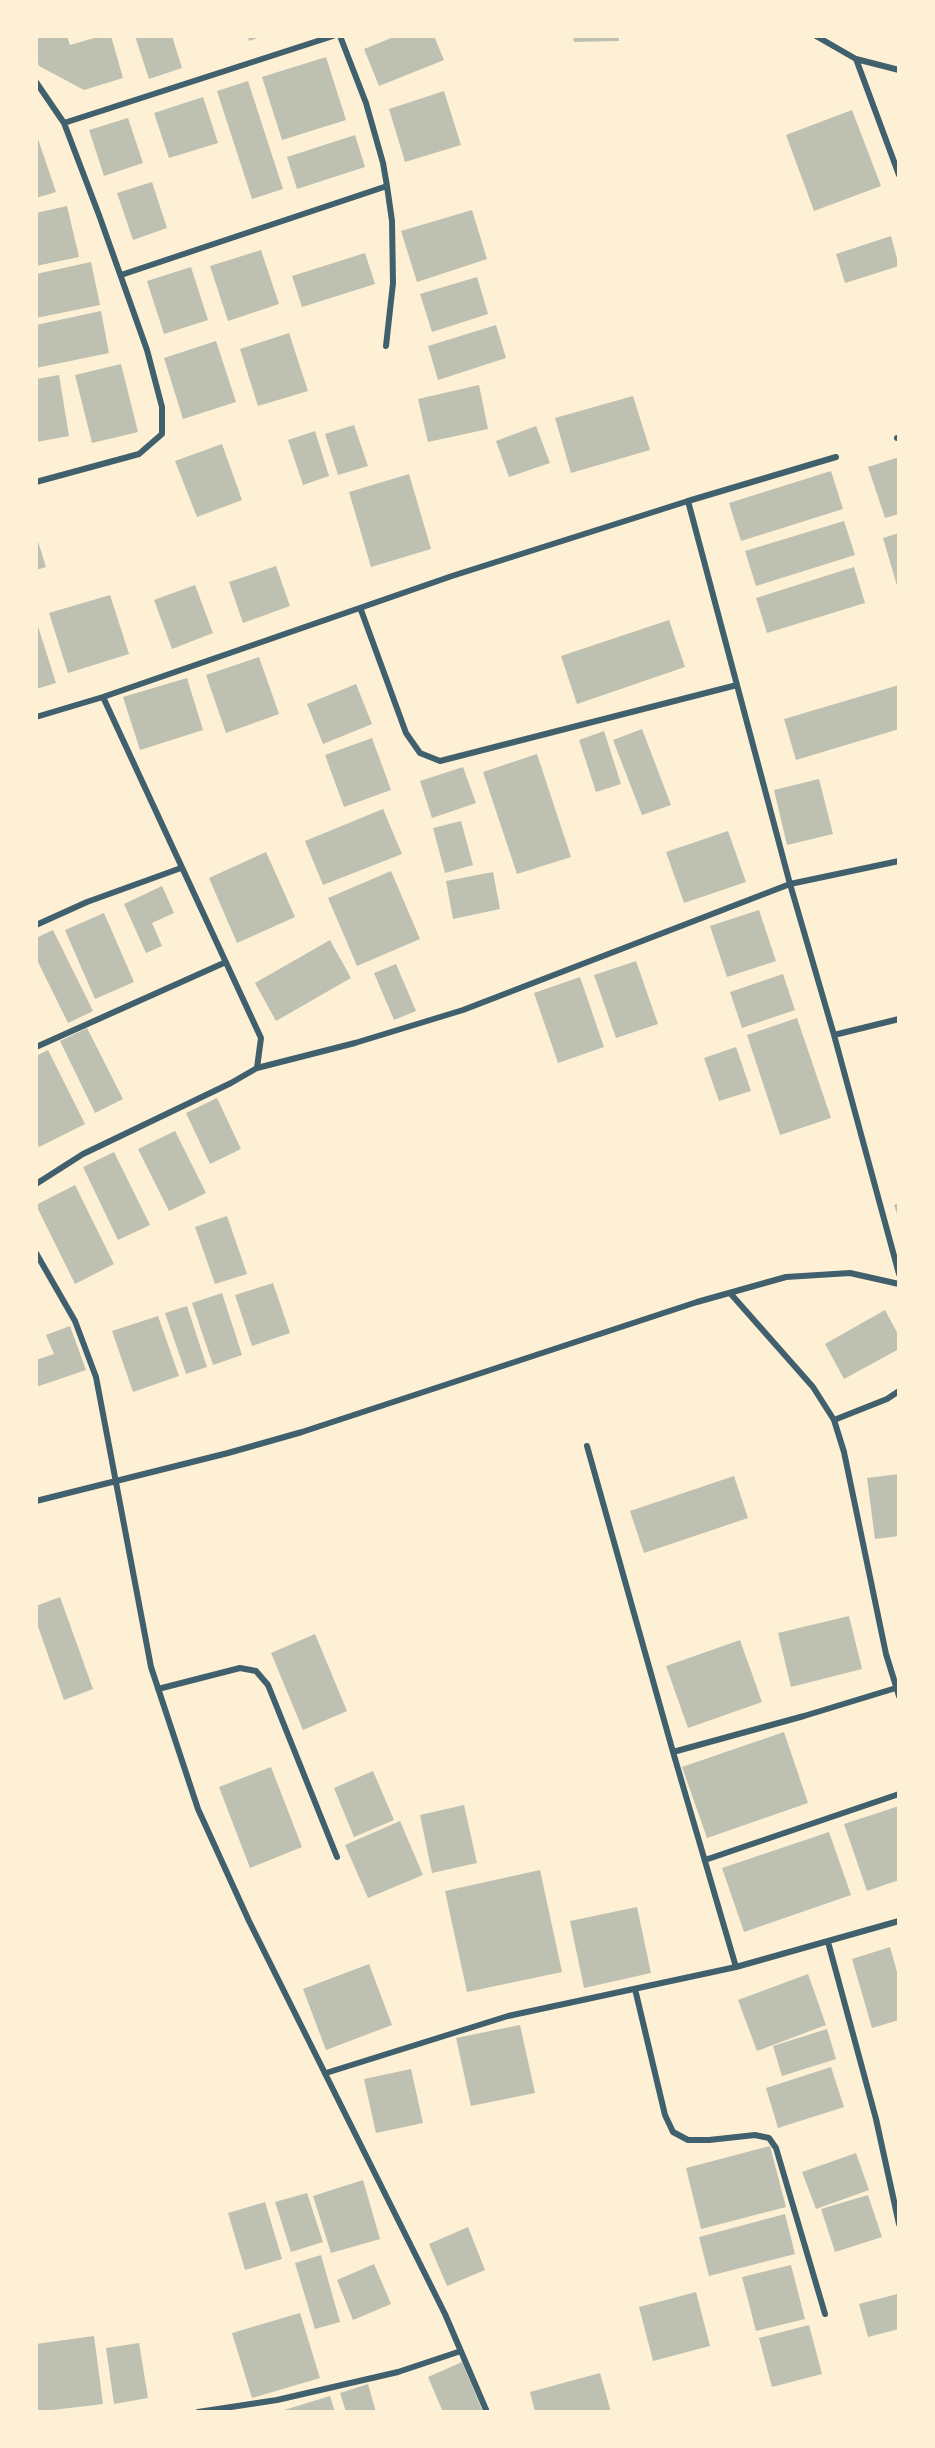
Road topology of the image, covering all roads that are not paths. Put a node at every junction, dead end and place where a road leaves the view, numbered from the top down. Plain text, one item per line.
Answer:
1 (333, 36) edge
2 (340, 36) edge
3 (816, 36) edge
4 (856, 59) junction
5 (899, 70) edge
6 (36, 82) edge
7 (64, 123) junction
8 (899, 175) edge
9 (387, 186) junction
10 (121, 275) junction
11 (386, 346) dead end
12 (836, 457) dead end
13 (36, 482) edge
14 (688, 501) junction
15 (360, 610) junction
16 (737, 685) junction
17 (103, 697) junction
18 (36, 717) edge
19 (899, 861) edge
20 (181, 868) junction
21 (790, 884) junction
22 (36, 925) edge
23 (226, 962) junction
24 (899, 1019) edge
25 (834, 1035) junction
26 (36, 1047) edge
27 (257, 1068) junction
28 (36, 1184) edge
29 (36, 1254) edge
30 (899, 1274) edge
31 (899, 1284) edge
32 (730, 1293) junction
33 (899, 1391) edge
34 (834, 1420) junction
35 (587, 1446) dead end
36 (115, 1480) junction
37 (36, 1501) edge
38 (896, 1688) junction
39 (158, 1689) junction
40 (899, 1696) edge
41 (673, 1752) junction
42 (899, 1794) edge
43 (337, 1857) dead end
44 (705, 1860) junction
45 (899, 1921) edge
46 (828, 1942) junction
47 (736, 1967) junction
48 (635, 1989) junction
49 (327, 2073) junction
50 (899, 2224) edge
51 (825, 2314) dead end
52 (461, 2351) junction
53 (198, 2412) edge
54 (487, 2412) edge

1 - 7 street
2 - 9 street
3 - 4 street
4 - 5 street
4 - 8 street
6 - 7 street
7 - 10 street
9 - 10 street
9 - 11 street
10 - 13 street
12 - 14 street
14 - 15 street
14 - 16 street
15 - 16 street
15 - 17 street
16 - 21 street
17 - 18 street
17 - 20 street
19 - 21 street
20 - 22 street
20 - 23 street
21 - 25 street
21 - 27 street
23 - 26 street
23 - 27 street
24 - 25 street
25 - 30 street
27 - 28 street
29 - 36 street
31 - 32 street
32 - 34 street
32 - 36 street
33 - 34 street
34 - 38 street
35 - 41 street
36 - 37 street
36 - 39 street
38 - 40 street
38 - 41 street
39 - 43 street
39 - 49 street
41 - 44 street
42 - 44 street
44 - 47 street
45 - 46 street
46 - 47 street
46 - 50 street
47 - 48 street
48 - 49 street
48 - 51 street
49 - 52 street
52 - 53 street
52 - 54 street

